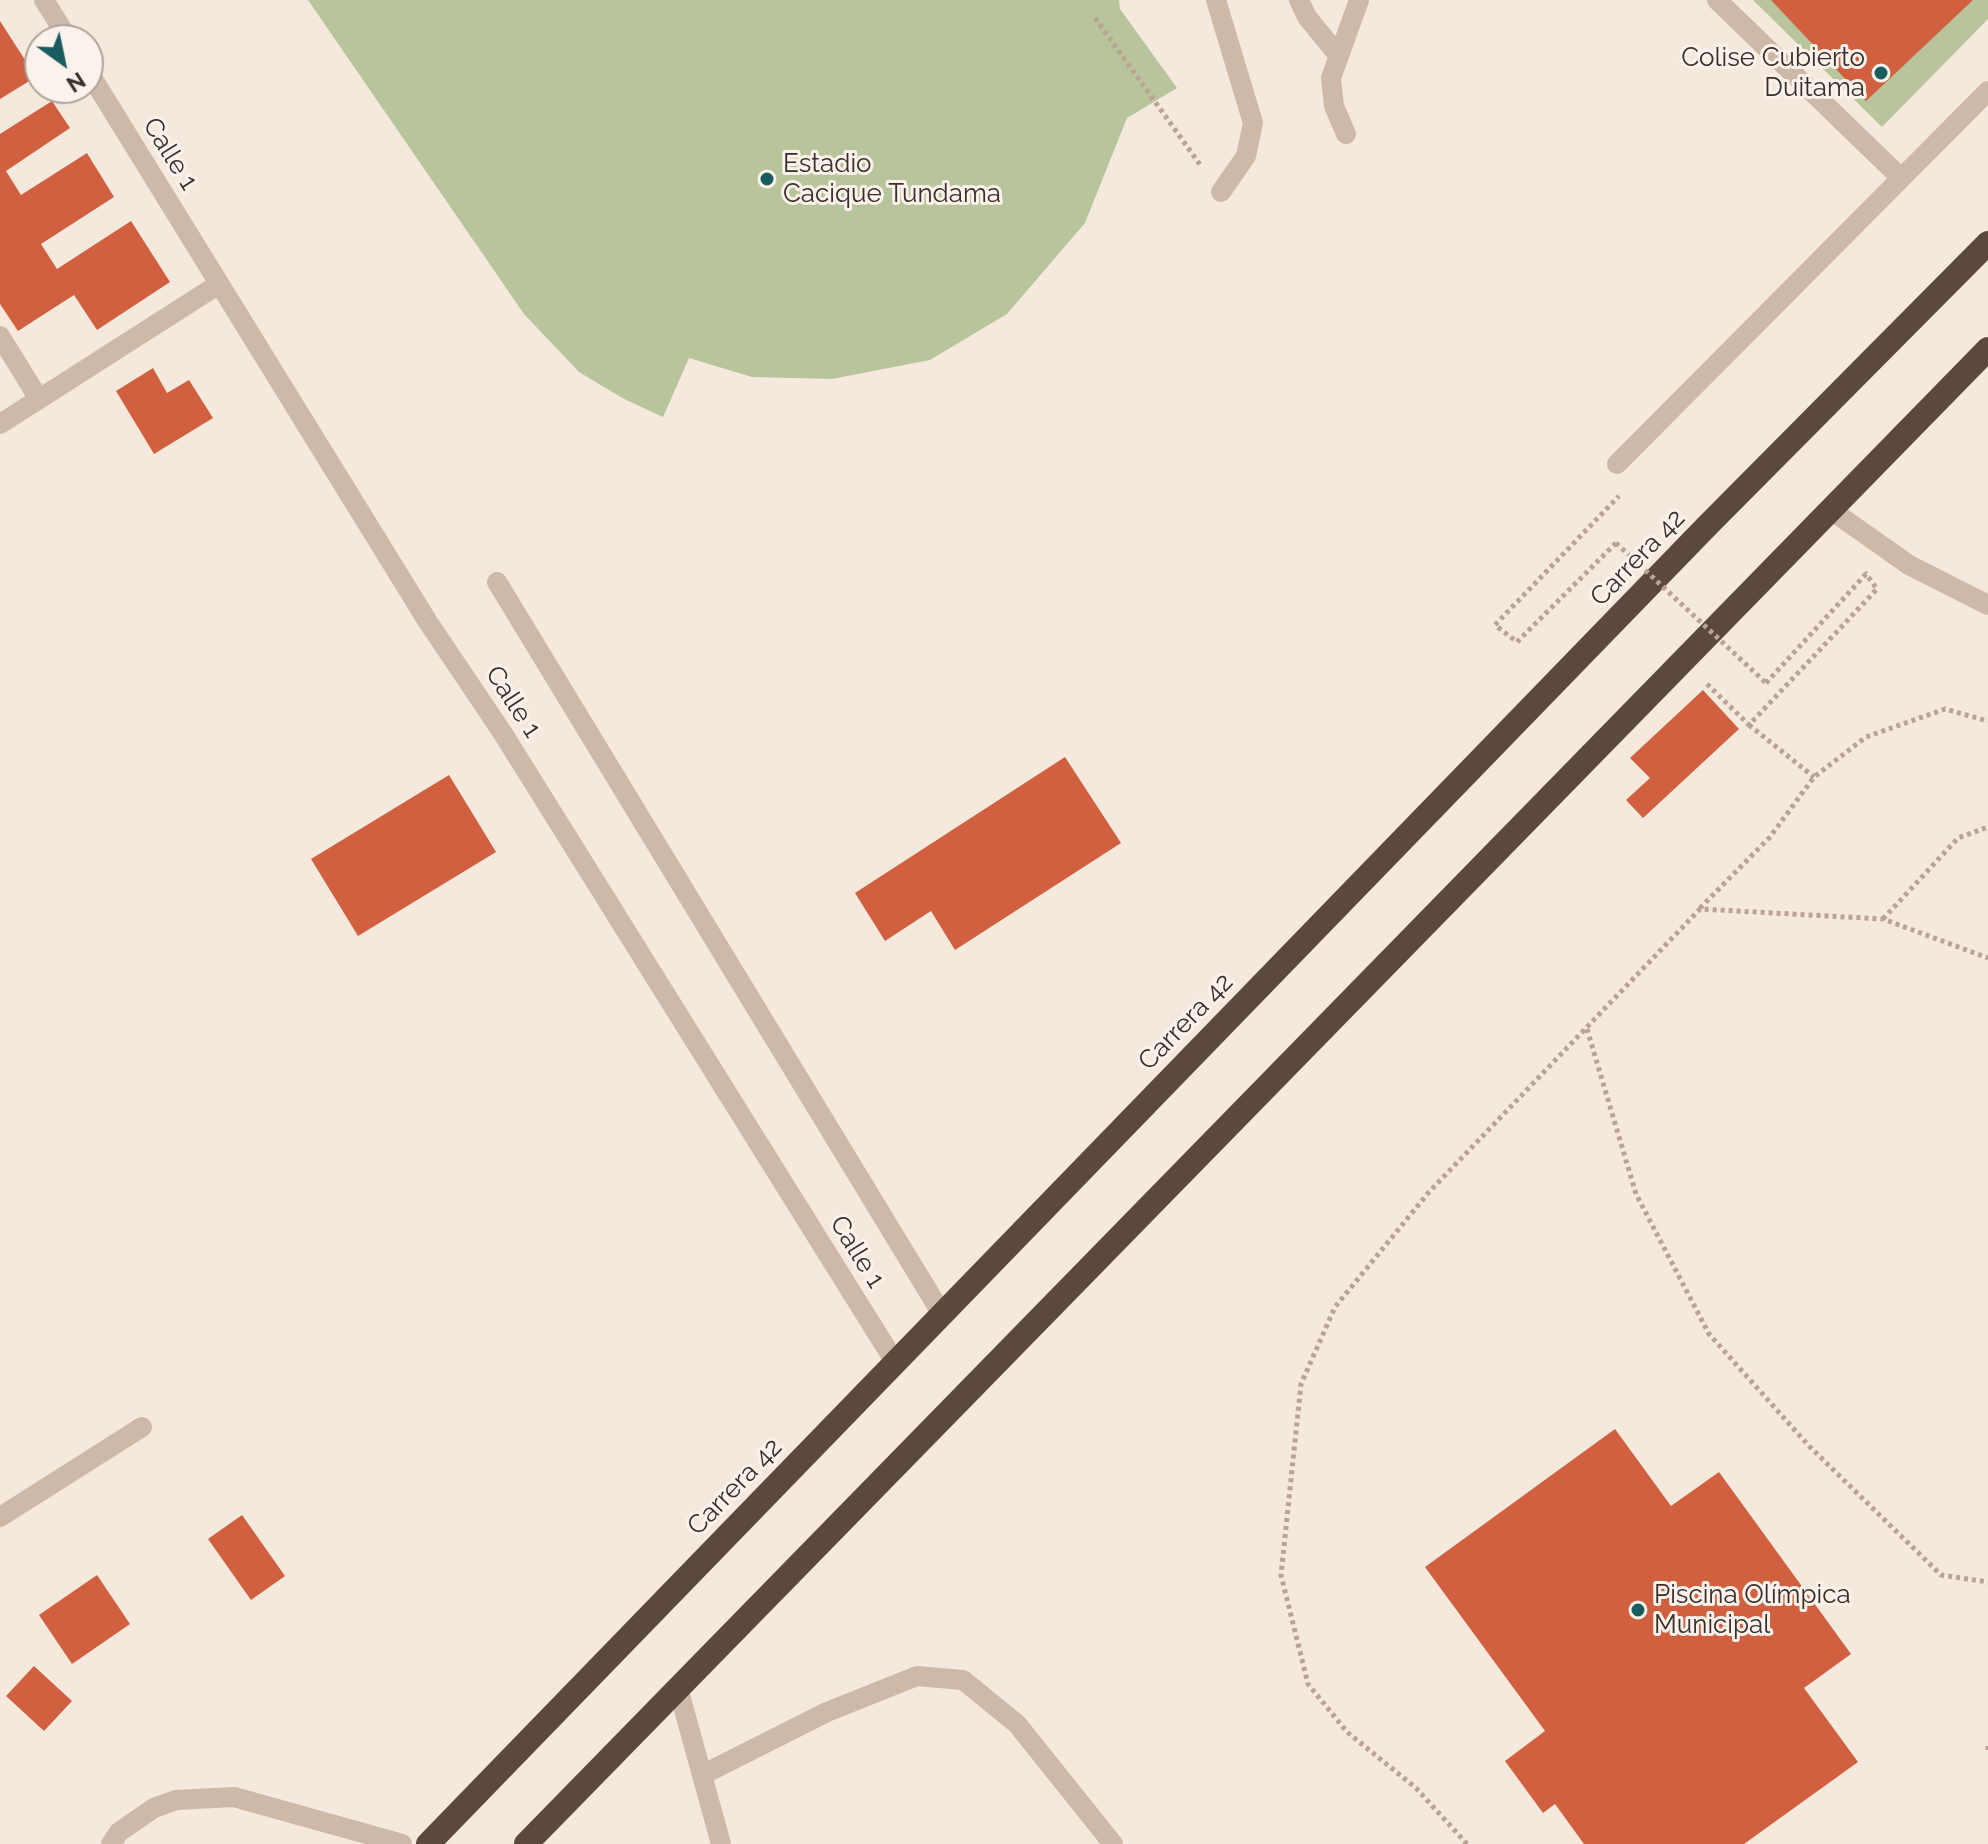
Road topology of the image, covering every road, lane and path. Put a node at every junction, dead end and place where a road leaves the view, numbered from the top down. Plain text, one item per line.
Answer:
1 (44, 0) edge
2 (1216, 0) edge
3 (1299, 0) edge
4 (1359, 0) edge
5 (1717, 0) edge
6 (1095, 18) dead end
7 (59, 24) edge
8 (1338, 55) junction
9 (1988, 91) edge
10 (104, 97) edge
11 (1346, 134) dead end
12 (1901, 178) junction
13 (1221, 192) joint
14 (1988, 243) edge
15 (219, 284) junction
16 (0, 336) edge
17 (1988, 349) edge
18 (39, 399) junction
19 (0, 424) edge
20 (1617, 464) dead end
21 (1626, 488) dead end
22 (1831, 510) junction
23 (497, 582) dead end
24 (1988, 605) edge
25 (1683, 662) junction
26 (1988, 721) edge
27 (1749, 725) junction
28 (1814, 777) junction
29 (1988, 827) edge
30 (1700, 909) junction
31 (1883, 919) junction
32 (1988, 958) edge
33 (1587, 1028) junction
34 (942, 1314) junction
35 (895, 1362) junction
36 (142, 1427) dead end
37 (0, 1517) edge
38 (1988, 1582) edge
39 (678, 1688) junction
40 (702, 1775) junction
41 (111, 1844) edge
42 (402, 1844) edge
43 (428, 1844) edge
44 (526, 1844) edge
45 (721, 1844) edge
46 (1113, 1844) edge
47 (1467, 1844) edge

1 - 7 street
2 - 13 street
3 - 8 street
4 - 8 street
5 - 12 street
6 - 13 path
8 - 11 street
9 - 12 street
10 - 15 street, Calle 1
12 - 20 street
14 - 34 highway, Carrera 42
15 - 18 street
15 - 35 street, Calle 1
16 - 18 street
17 - 22 highway
18 - 19 street
21 - 27 path, bridge
22 - 24 street
22 - 25 highway
23 - 34 street
25 - 27 path
25 - 39 highway
26 - 28 path
27 - 28 path
28 - 30 path
29 - 31 path
30 - 31 path
30 - 33 path
31 - 32 path
33 - 38 path
33 - 47 path
34 - 35 highway, Carrera 42
35 - 43 highway, Carrera 42
36 - 37 street
39 - 40 street
39 - 44 highway
40 - 45 street
40 - 46 street
41 - 42 street

